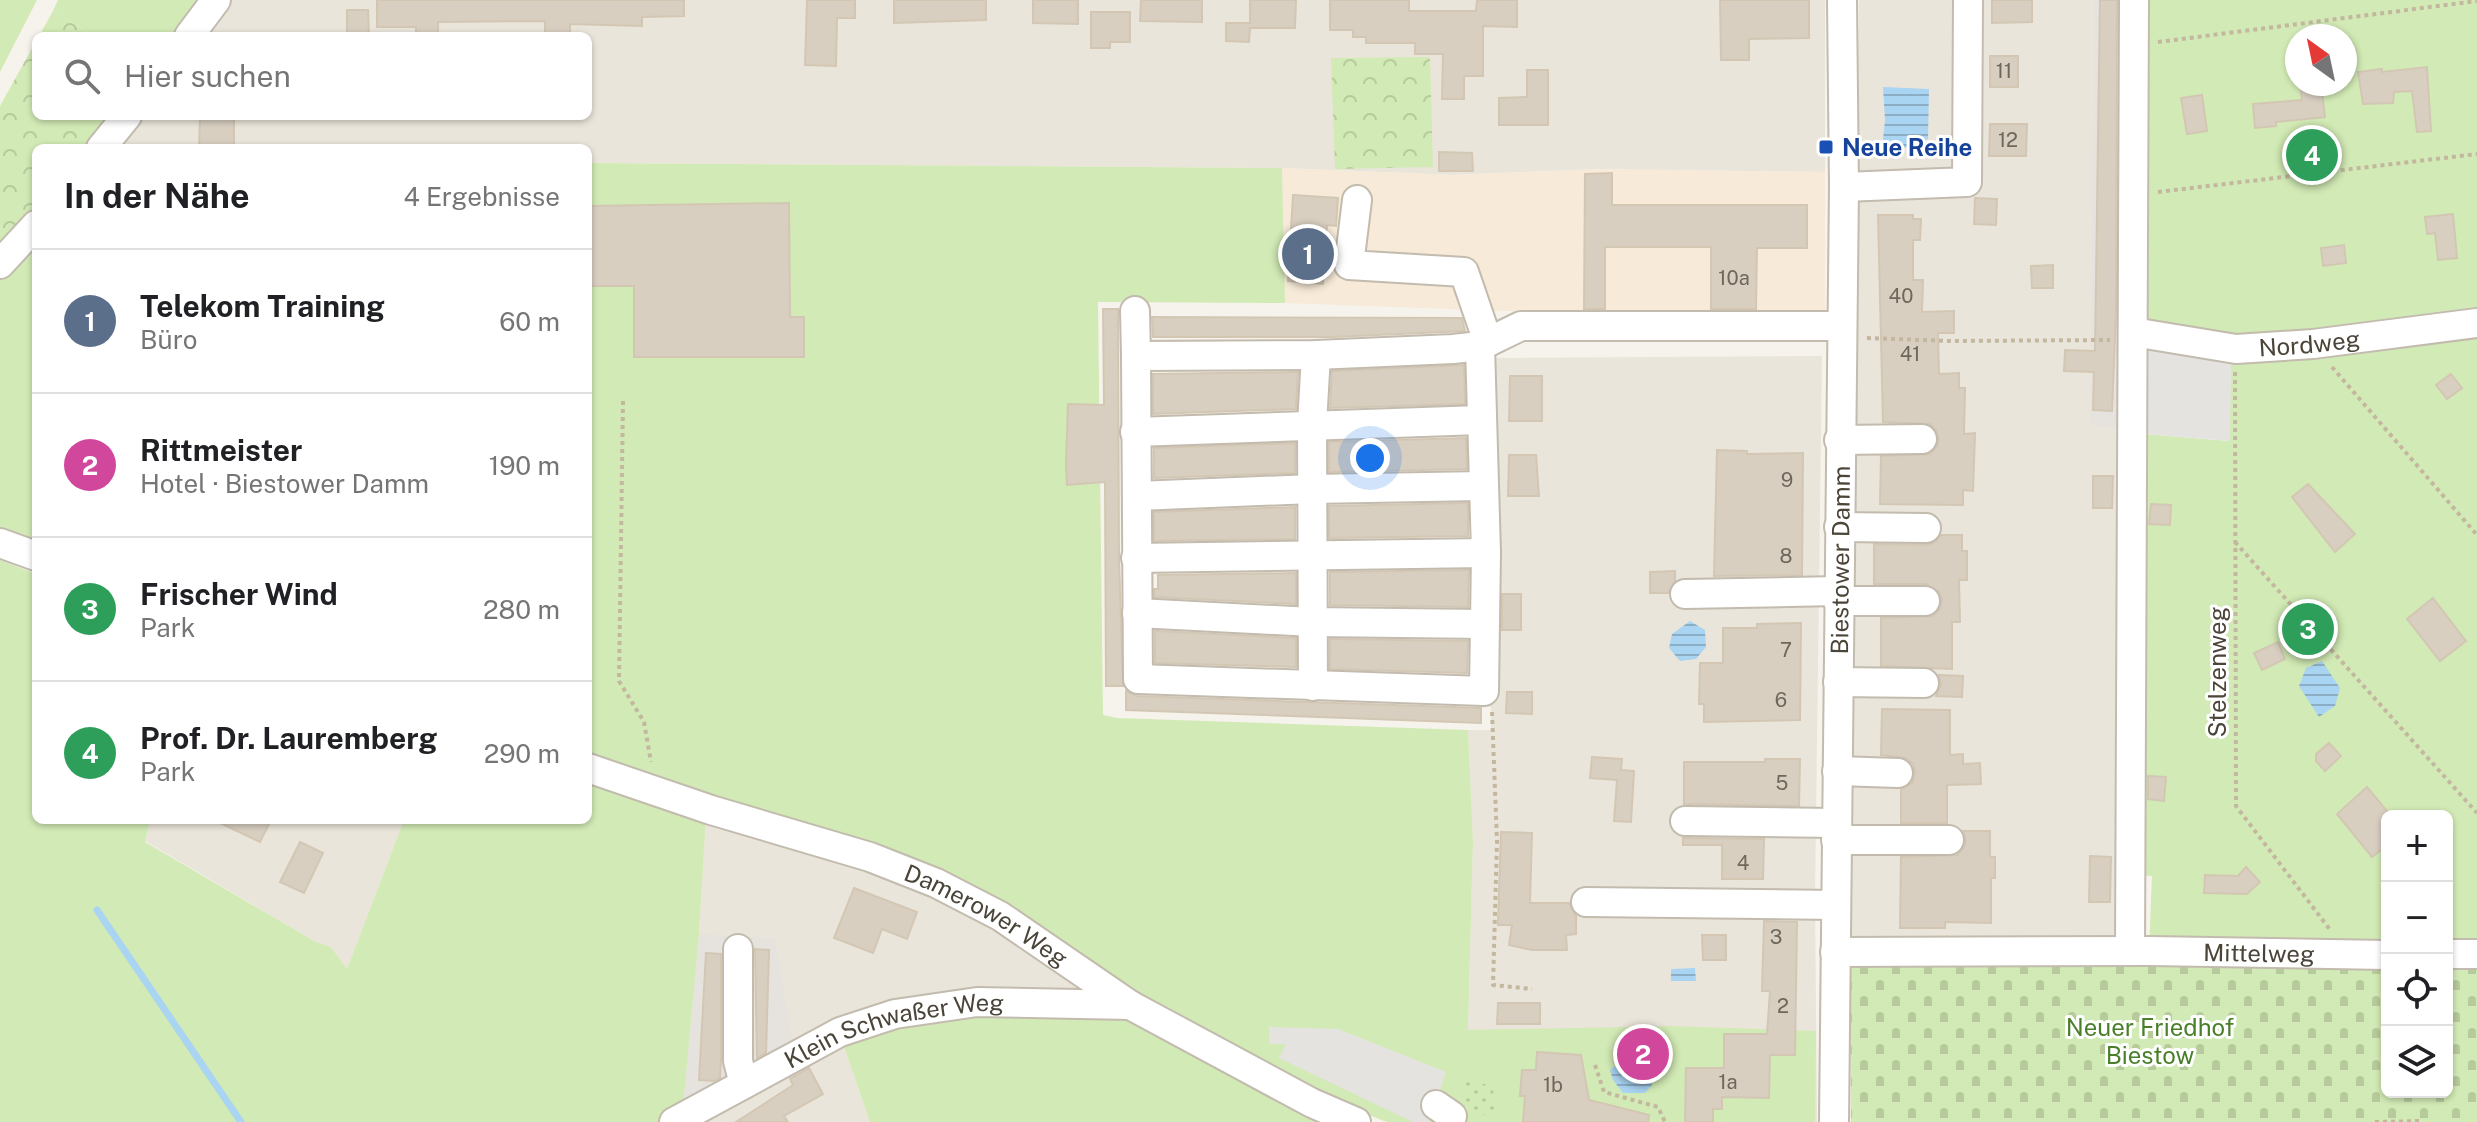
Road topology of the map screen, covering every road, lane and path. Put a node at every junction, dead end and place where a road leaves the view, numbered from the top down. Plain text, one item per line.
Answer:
1 (216, 0) edge
2 (1842, 0) edge
3 (1968, 0) edge
4 (2134, 0) edge
5 (2477, 1) edge
6 (192, 32) edge
7 (2141, 44) junction
8 (124, 120) edge
9 (104, 144) edge
10 (2477, 154) edge
11 (2158, 178) dead end
12 (1844, 187) junction
13 (1357, 200) dead end
14 (32, 229) edge
15 (0, 264) edge
16 (1135, 311) dead end
17 (2477, 323) edge
18 (1840, 332) junction
19 (2136, 335) junction
20 (1484, 344) junction
21 (2313, 344) junction
22 (2236, 349) junction
23 (1316, 355) junction
24 (1136, 356) junction
25 (623, 401) dead end
26 (1481, 420) junction
27 (1312, 424) junction
28 (1135, 432) junction
29 (1922, 439) dead end
30 (1839, 440) junction
31 (1482, 486) junction
32 (1312, 489) junction
33 (1137, 496) junction
34 (1839, 527) junction
35 (1926, 528) dead end
36 (2477, 535) edge
37 (2234, 540) junction
38 (0, 543) edge
39 (1486, 553) junction
40 (32, 555) edge
41 (1314, 557) junction
42 (1136, 558) junction
43 (1685, 594) dead end
44 (1838, 602) junction
45 (1925, 606) dead end
46 (1137, 613) junction
47 (1313, 622) junction
48 (1484, 624) junction
49 (1838, 682) junction
50 (1924, 683) dead end
51 (1313, 686) junction
52 (1484, 691) junction
53 (657, 766) dead end
54 (592, 769) edge
55 (1837, 771) junction
56 (1898, 773) dead end
57 (2477, 813) edge
58 (1685, 821) dead end
59 (1737, 833) dead end
60 (1836, 839) junction
61 (1946, 849) dead end
62 (1586, 902) dead end
63 (1836, 905) junction
64 (738, 949) dead end
65 (2130, 951) junction
66 (1835, 952) junction
67 (2453, 954) edge
68 (2477, 954) edge
69 (2349, 955) junction
70 (2381, 955) edge
71 (1532, 989) dead end
72 (1130, 1005) junction
73 (1595, 1065) dead end
74 (744, 1084) junction
75 (2420, 1121) edge
76 (674, 1122) edge
77 (1356, 1122) edge
78 (1665, 1122) edge
79 (1834, 1122) edge
80 (2375, 1122) edge

1 - 6 street
2 - 12 street, Biestower Damm
3 - 12 street
4 - 7 street
5 - 7 path
7 - 19 street
8 - 9 street
10 - 11 path
12 - 18 street, Biestower Damm
13 - 20 street
14 - 15 street
16 - 24 street
17 - 21 street, Nordweg
18 - 19 path
18 - 20 street
18 - 30 street, Biestower Damm
19 - 22 street, Nordweg
19 - 65 street
20 - 23 street
20 - 26 street
21 - 22 street, Nordweg
21 - 36 path
22 - 37 path, Stelzenweg
23 - 24 street
23 - 27 street
24 - 28 street
25 - 53 path
26 - 27 street
26 - 31 street
27 - 28 street
27 - 32 street
28 - 33 street
29 - 30 street
30 - 34 street, Biestower Damm
31 - 32 street
31 - 39 street
32 - 33 street
32 - 41 street
33 - 42 street
34 - 35 street
34 - 44 street, Biestower Damm
37 - 57 path
37 - 69 path, Stelzenweg
38 - 40 street
39 - 41 street
39 - 48 street
41 - 42 street
41 - 47 street
42 - 46 street
43 - 44 street
44 - 45 street
44 - 49 street, Biestower Damm
46 - 47 street
46 - 51 street
47 - 48 street
47 - 51 street
48 - 52 street
49 - 50 street
49 - 55 street, Biestower Damm
51 - 52 street
52 - 71 path
54 - 72 street, Damerower Weg
55 - 56 street
55 - 60 street, Biestower Damm
58 - 60 street
59 - 60 street
60 - 61 street
60 - 63 street, Biestower Damm
62 - 63 street
63 - 66 street, Biestower Damm
64 - 74 street
65 - 66 street, Mittelweg
65 - 69 street, Mittelweg
66 - 79 street, Biestower Damm
67 - 68 street
69 - 70 street, Mittelweg
72 - 74 street, Klein Schwaßer Weg
72 - 77 street, Damerower Weg
73 - 78 path
74 - 76 street, Klein Schwaßer Weg
75 - 80 path

